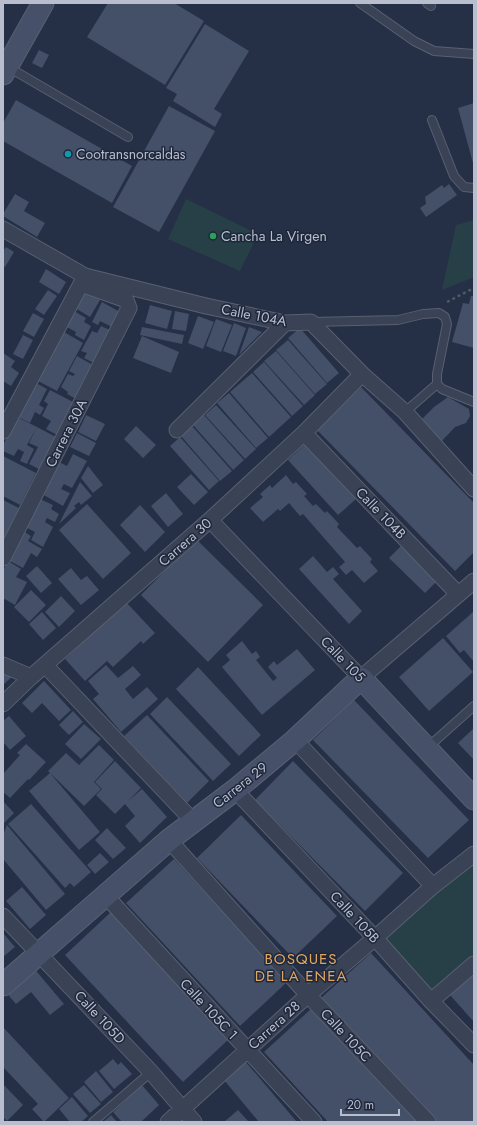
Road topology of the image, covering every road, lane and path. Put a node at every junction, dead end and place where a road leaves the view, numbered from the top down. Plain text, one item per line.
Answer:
1 (43, 3) edge
2 (360, 3) edge
3 (474, 54) edge
4 (5, 68) edge
5 (432, 120) dead end
6 (128, 137) dead end
7 (474, 188) edge
8 (3, 229) edge
9 (83, 280) junction
10 (129, 308) joint
11 (311, 322) junction
12 (285, 323) junction
13 (362, 374) junction
14 (437, 384) junction
15 (474, 402) edge
16 (405, 412) junction
17 (177, 430) dead end
18 (3, 431) edge
19 (304, 433) junction
20 (474, 489) edge
21 (210, 520) junction
22 (3, 558) edge
23 (474, 581) edge
24 (458, 594) junction
25 (3, 665) edge
26 (45, 665) junction
27 (31, 677) junction
28 (361, 678) junction
29 (3, 704) edge
30 (474, 706) edge
31 (295, 740) junction
32 (427, 748) junction
33 (236, 790) junction
34 (474, 799) edge
35 (193, 821) junction
36 (169, 840) junction
37 (474, 854) edge
38 (433, 886) junction
39 (105, 895) junction
40 (3, 916) edge
41 (375, 938) junction
42 (39, 953) junction
43 (474, 964) edge
44 (3, 985) edge
45 (308, 995) junction
46 (432, 1001) junction
47 (474, 1045) edge
48 (247, 1050) junction
49 (151, 1072) junction
50 (183, 1109) junction
51 (93, 1122) edge
52 (168, 1122) edge
53 (194, 1122) edge
54 (314, 1122) edge
55 (428, 1122) edge

1 - 4 street
2 - 3 lane
4 - 6 lane
5 - 7 lane
8 - 9 street, Calle 104A
9 - 10 street, Calle 104A
9 - 12 street, Calle 104A
9 - 18 street
10 - 22 street, Carrera 30A
11 - 12 street, Calle 104A
11 - 13 street
11 - 14 lane
12 - 17 street
13 - 16 street
13 - 19 street, Carrera 30
14 - 15 lane
14 - 16 lane
16 - 20 street
19 - 21 street, Carrera 30
19 - 24 street, Calle 104B
21 - 26 street, Carrera 30
21 - 28 street, Calle 105
23 - 24 street, Carrera 29
24 - 28 street, Carrera 29
25 - 27 street
26 - 27 street, Carrera 30
26 - 35 street
27 - 29 street, Carrera 30
28 - 31 street, Carrera 29
28 - 32 street, Calle 105
30 - 32 lane
31 - 33 street, Carrera 29
31 - 38 street
32 - 34 street, Calle 105
33 - 35 street, Carrera 29
33 - 41 street, Calle 105B
35 - 36 street, Carrera 29
36 - 39 street, Carrera 29
36 - 45 street, Calle 105C
37 - 38 street, Carrera 28
38 - 41 street, Carrera 28
39 - 42 street, Carrera 29
39 - 48 street, Calle 105C 1
40 - 42 street, Calle 105D
41 - 45 street, Carrera 28
41 - 46 street, Calle 105B
42 - 44 street, Carrera 29
42 - 49 street, Calle 105D
43 - 46 street
45 - 48 street, Carrera 28
45 - 55 street, Calle 105C
46 - 47 street, Calle 105B
48 - 50 street, Carrera 28
48 - 54 street, Calle 105C 1
49 - 50 street, Calle 105D
49 - 51 lane
50 - 52 street, Carrera 28
50 - 53 street, Calle 105D

